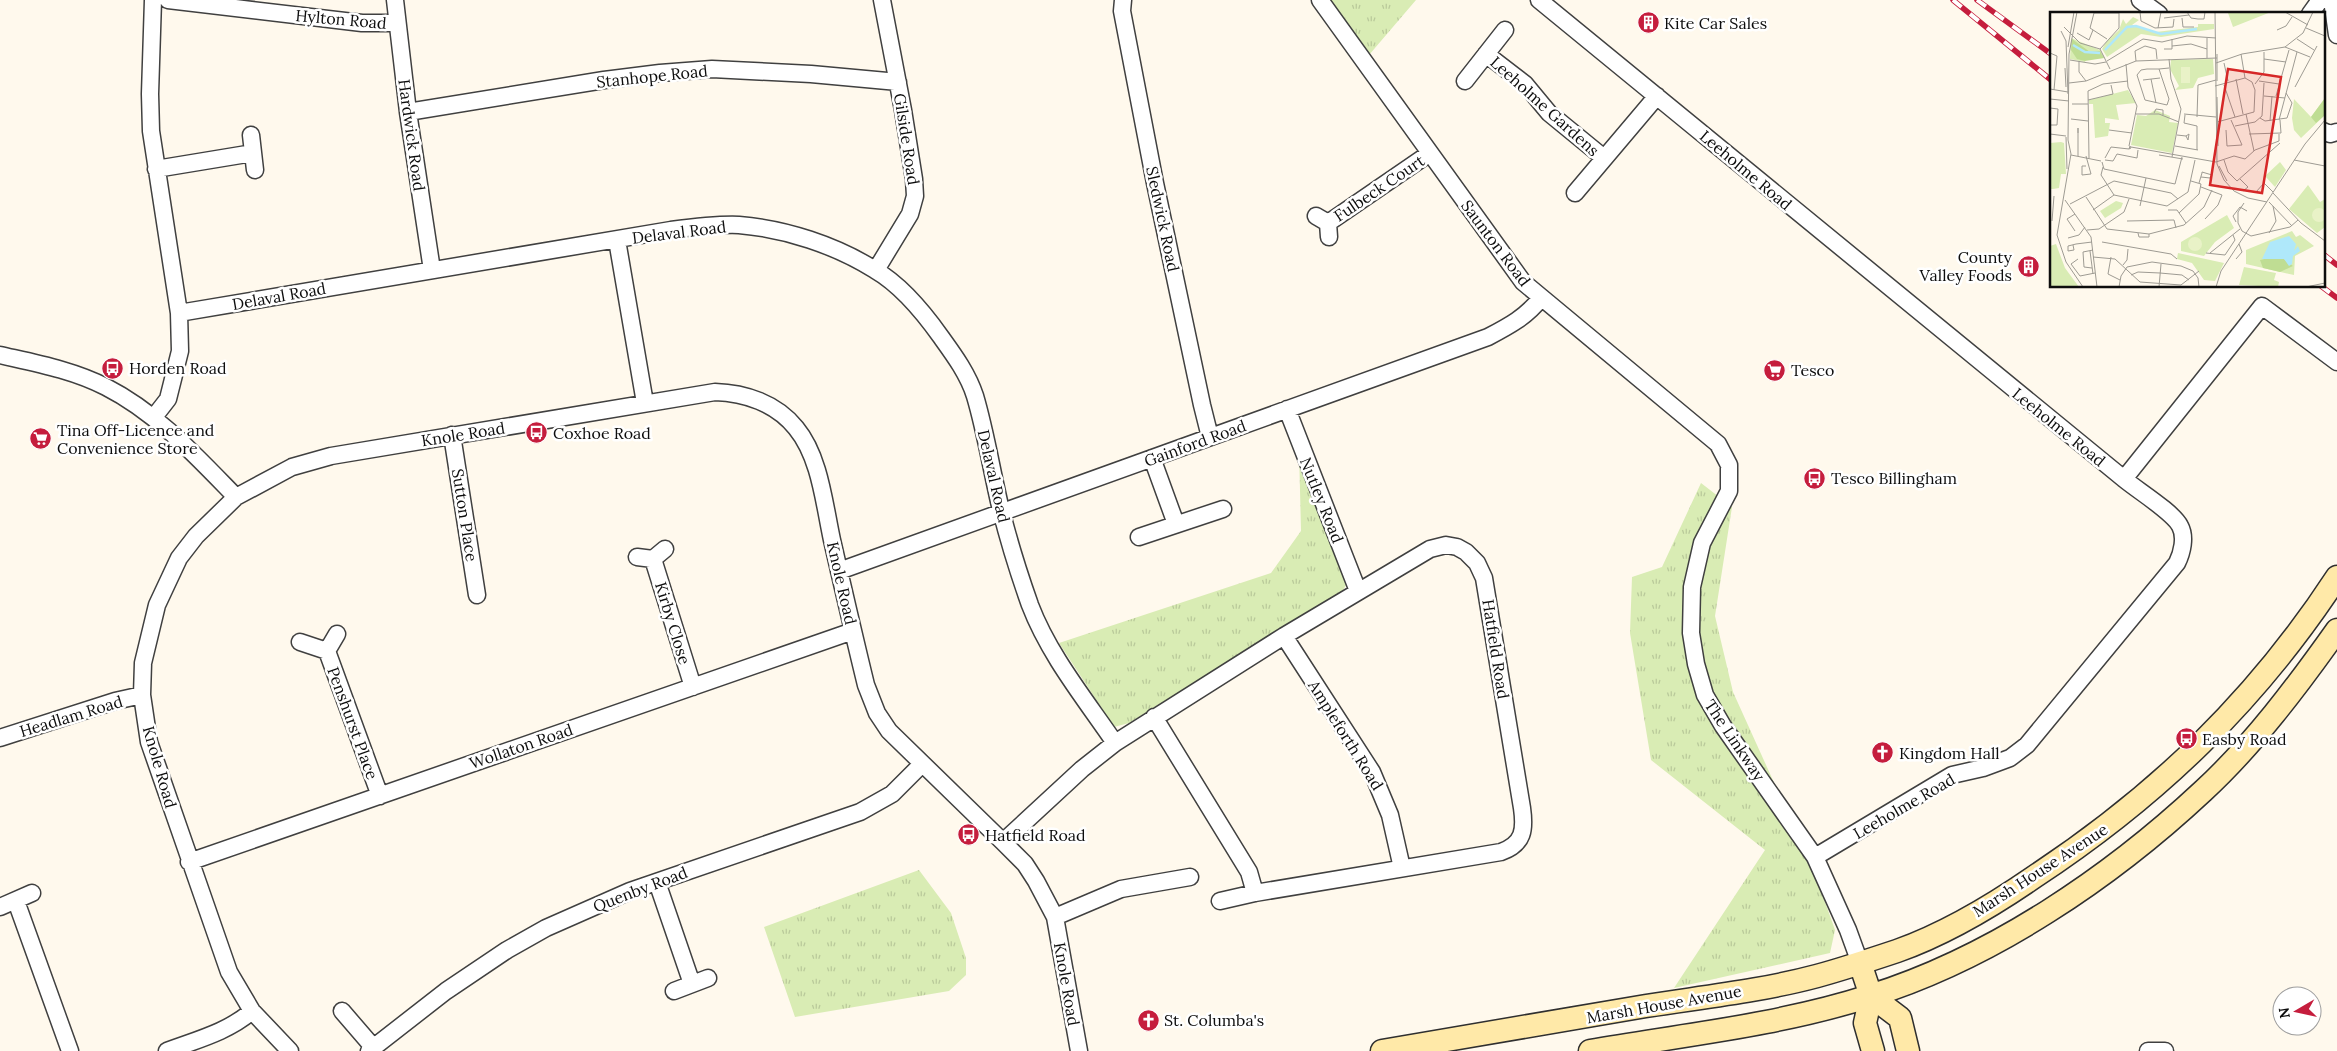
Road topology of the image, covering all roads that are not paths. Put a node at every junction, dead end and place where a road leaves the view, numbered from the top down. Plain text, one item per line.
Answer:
1 (154, 0) edge
2 (168, 0) edge
3 (395, 0) edge
4 (882, 0) edge
5 (1123, 0) edge
6 (1320, 0) edge
7 (1539, 0) edge
8 (2140, 0) edge
9 (2320, 0) edge
10 (2332, 0) edge
11 (2156, 12) edge
12 (2311, 12) edge
13 (396, 23) junction
14 (1505, 30) dead end
15 (2337, 35) edge
16 (1486, 54) junction
17 (1465, 81) dead end
18 (898, 82) junction
19 (1657, 96) junction
20 (408, 112) junction
21 (2324, 131) edge
22 (2337, 132) edge
23 (251, 135) dead end
24 (253, 153) junction
25 (1430, 154) junction
26 (1604, 158) junction
27 (156, 170) junction
28 (255, 170) dead end
29 (1575, 193) dead end
30 (1324, 225) dead end
31 (617, 240) junction
32 (432, 270) junction
33 (876, 270) junction
34 (1541, 298) junction
35 (179, 313) junction
36 (0, 355) edge
37 (2337, 362) edge
38 (646, 403) junction
39 (1287, 409) junction
40 (154, 417) junction
41 (452, 435) junction
42 (1210, 437) junction
43 (1718, 444) joint
44 (1152, 458) junction
45 (2124, 479) junction
46 (236, 497) junction
47 (1223, 508) dead end
48 (1002, 512) junction
49 (1176, 524) junction
50 (1139, 537) dead end
51 (652, 555) dead end
52 (839, 571) junction
53 (2337, 577) edge
54 (1358, 591) junction
55 (477, 595) dead end
56 (2337, 630) edge
57 (853, 631) junction
58 (337, 634) dead end
59 (1284, 636) junction
60 (300, 642) dead end
61 (327, 651) junction
62 (693, 687) junction
63 (142, 695) junction
64 (1154, 717) junction
65 (2228, 718) junction
66 (0, 738) edge
67 (2253, 738) junction
68 (1115, 743) junction
69 (922, 764) junction
70 (380, 796) junction
71 (1003, 842) junction
72 (1815, 857) junction
73 (189, 862) junction
74 (1402, 868) junction
75 (1189, 875) dead end
76 (657, 882) junction
77 (32, 893) dead end
78 (1254, 893) junction
79 (16, 901) junction
80 (1220, 901) dead end
81 (0, 907) edge
82 (1054, 917) junction
83 (1860, 963) junction
84 (708, 978) dead end
85 (692, 984) junction
86 (674, 991) dead end
87 (1872, 996) junction
88 (252, 1011) junction
89 (342, 1011) dead end
90 (371, 1049) edge
91 (70, 1051) edge
92 (167, 1051) edge
93 (290, 1051) edge
94 (1079, 1051) edge
95 (1382, 1051) edge
96 (1590, 1051) edge
97 (1873, 1051) edge
98 (1908, 1051) edge
99 (2148, 1051) edge
100 (2164, 1051) edge

1 - 27 street
2 - 13 street, Hylton Road
3 - 13 street, Hardwick Road
4 - 18 street, Gilside Road
5 - 42 street, Sledwick Road
6 - 25 street, Saunton Road
7 - 19 street, Leeholme Road
8 - 11 street
9 - 12 street
10 - 15 street
13 - 20 street, Hardwick Road
14 - 16 street, Leeholme Gardens
16 - 17 street, Leeholme Gardens
16 - 26 street, Leeholme Gardens
18 - 20 street, Stanhope Road
18 - 33 street, Gilside Road
19 - 26 street, Leeholme Gardens
19 - 45 street, Leeholme Road
20 - 32 street, Hardwick Road
21 - 22 street
23 - 24 street
24 - 27 street
24 - 28 street
25 - 30 street, Fulbeck Court
25 - 34 street, Saunton Road
26 - 29 street, Leeholme Gardens
27 - 35 street
31 - 32 street, Delaval Road
31 - 33 street, Delaval Road
31 - 38 street
32 - 35 street, Delaval Road
33 - 48 street, Delaval Road
34 - 39 street, Gainford Road
34 - 43 street, Saunton Road
35 - 40 street
36 - 40 street
37 - 45 street
38 - 41 street, Knole Road
38 - 52 street, Knole Road
39 - 42 street, Gainford Road
39 - 54 street, Nutley Road
40 - 46 street
41 - 46 street, Knole Road
41 - 55 street, Sutton Place
42 - 44 street, Gainford Road
43 - 72 street, The Linkway
44 - 48 street, Gainford Road
44 - 49 street
45 - 72 street, Leeholme Road
46 - 63 street, Knole Road
47 - 49 street
48 - 52 street, Gainford Road
48 - 68 street, Delaval Road
49 - 50 street
51 - 62 street, Kirby Close
52 - 57 street, Knole Road
53 - 65 street, Marsh House Avenue
54 - 59 street, Hatfield Road
54 - 74 street, Hatfield Road
56 - 67 street, Marsh House Avenue
57 - 62 street, Wollaton Road
57 - 69 street, Knole Road
58 - 61 street, Penshurst Place
59 - 64 street, Hatfield Road
59 - 74 street, Ampleforth Road
60 - 61 street, Penshurst Place
61 - 70 street, Penshurst Place
62 - 70 street, Wollaton Road
63 - 66 street, Headlam Road
63 - 73 street, Knole Road
64 - 68 street, Hatfield Road
64 - 78 street
65 - 67 street
65 - 83 street, Marsh House Avenue
67 - 87 street, Marsh House Avenue
68 - 71 street, Hatfield Road
69 - 71 street, Knole Road
69 - 76 street, Quenby Road
70 - 73 street, Wollaton Road
71 - 82 street, Knole Road
72 - 83 street, The Linkway
73 - 88 street, Knole Road
74 - 78 street, Hatfield Road
75 - 82 street
76 - 85 street
76 - 90 street, Quenby Road
77 - 79 street
78 - 80 street, Hatfield Road
79 - 81 street
79 - 91 street
82 - 94 street, Knole Road
83 - 87 street
83 - 95 street, Marsh House Avenue
84 - 85 street
85 - 86 street
87 - 96 street, Marsh House Avenue
87 - 97 street
87 - 98 street
88 - 92 street
88 - 93 street, Knole Road
89 - 90 street, Quenby Road
99 - 100 street

